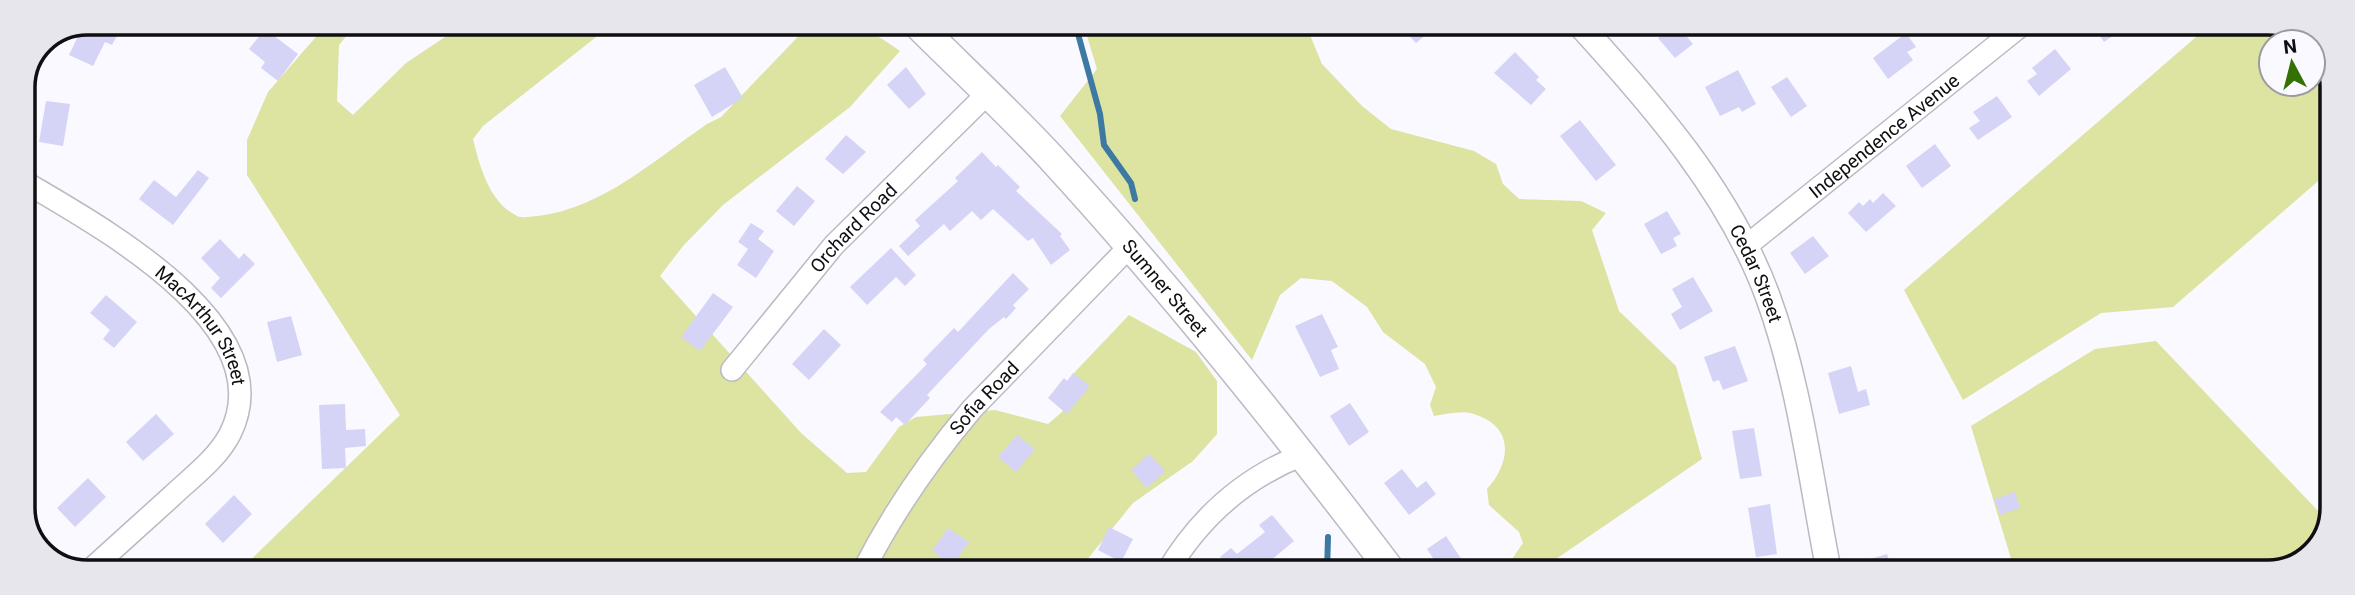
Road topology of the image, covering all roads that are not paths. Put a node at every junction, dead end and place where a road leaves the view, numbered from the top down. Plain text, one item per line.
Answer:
1 (928, 35) edge
2 (1589, 35) edge
3 (2009, 35) edge
4 (987, 94) junction
5 (35, 188) edge
6 (1130, 246) junction
7 (1745, 247) junction
8 (732, 370) dead end
9 (1302, 455) junction
10 (101, 560) edge
11 (868, 560) edge
12 (1176, 560) edge
13 (1383, 560) edge
14 (1827, 560) edge

1 - 4 main road, Sumner Street
2 - 7 street, Cedar Street
3 - 7 street, Independence Avenue
4 - 6 main road, Sumner Street
4 - 8 street, Orchard Road
5 - 10 street, MacArthur Street
6 - 9 main road, Sumner Street
6 - 11 street, Sofia Road
7 - 14 street, Cedar Street
9 - 12 street
9 - 13 main road, Sumner Street

